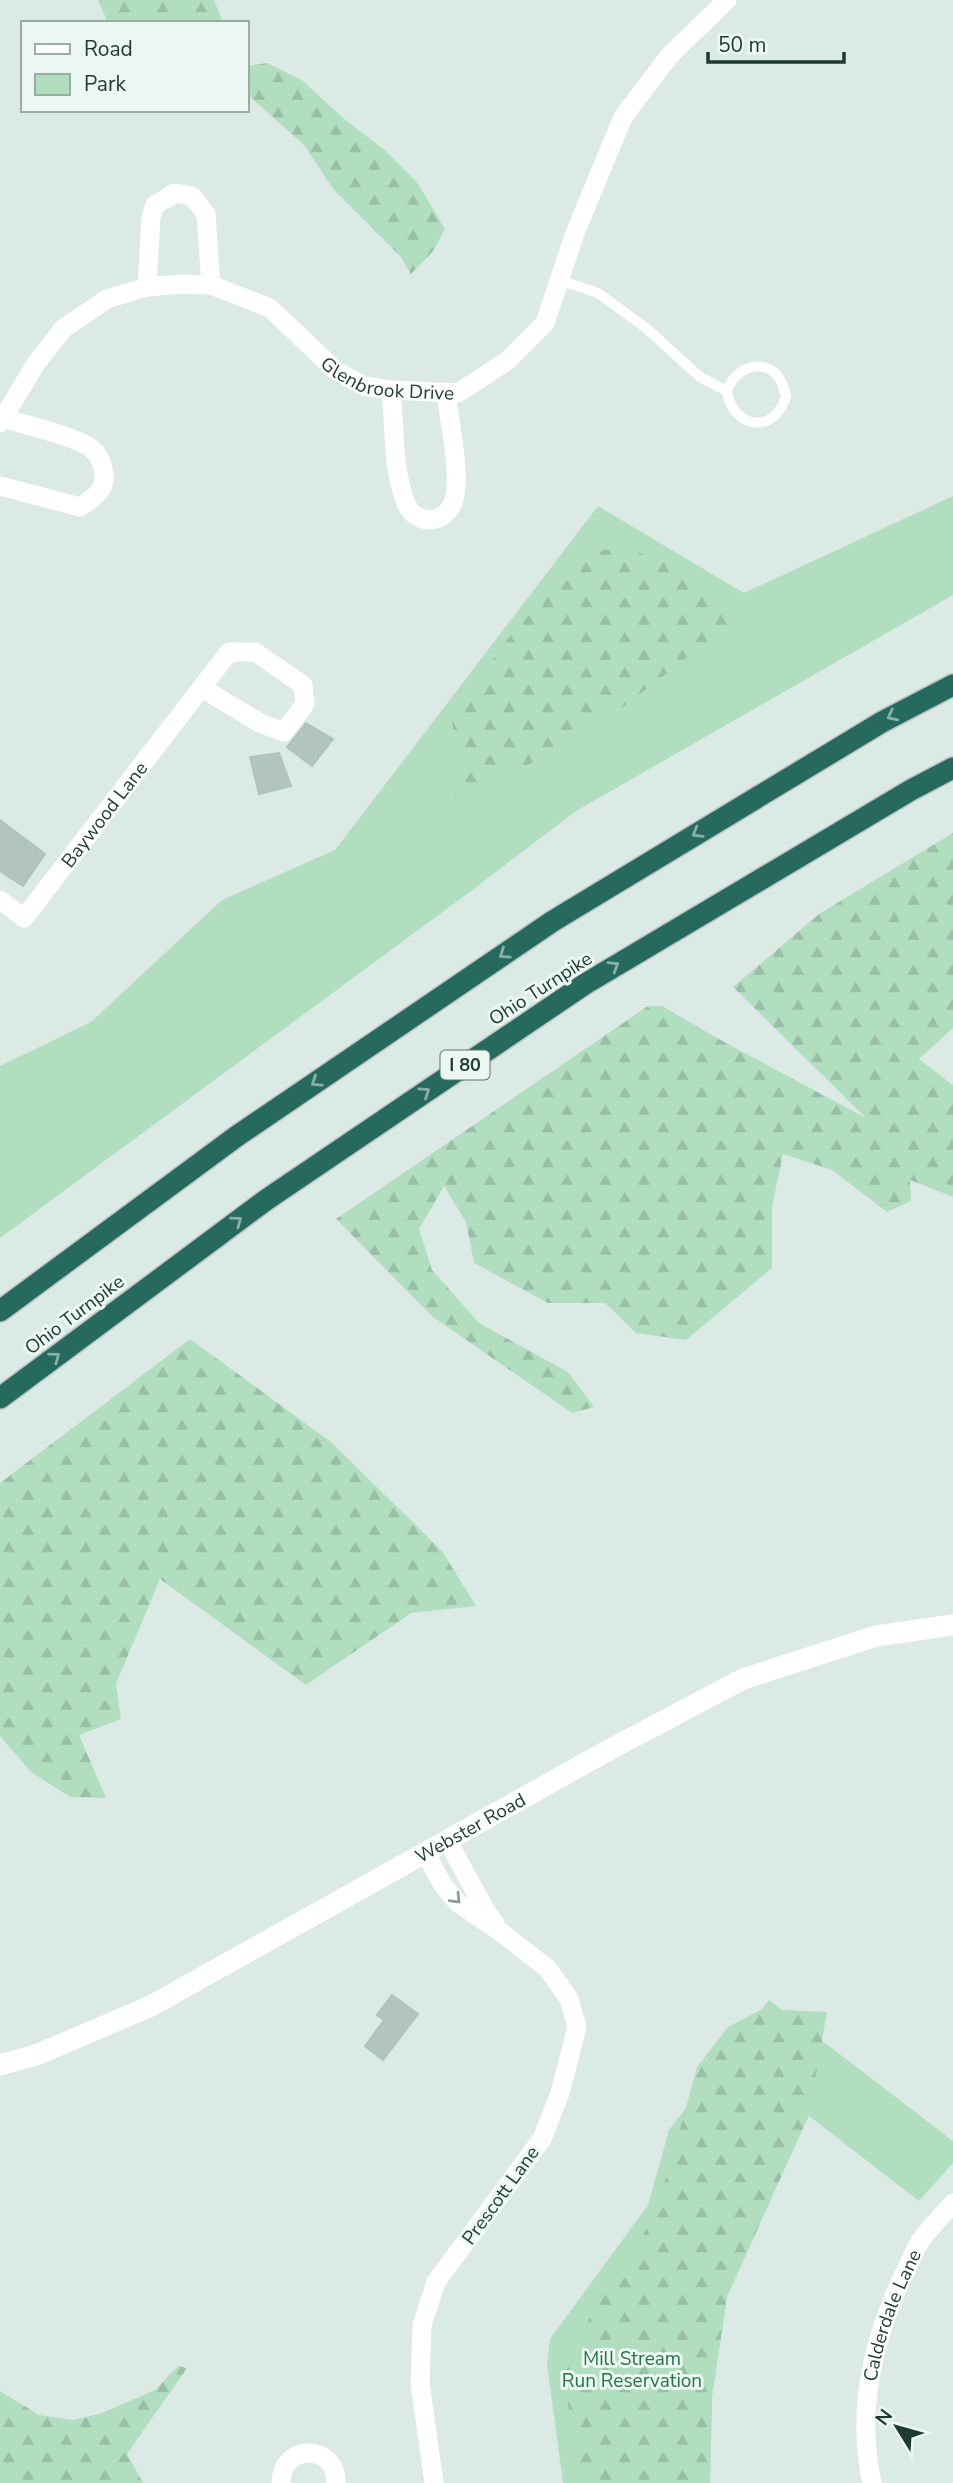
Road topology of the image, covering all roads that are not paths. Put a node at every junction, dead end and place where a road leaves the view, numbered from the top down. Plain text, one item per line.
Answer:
1 (727, 0) edge
2 (559, 280) junction
3 (211, 285) junction
4 (147, 287) junction
5 (391, 390) junction
6 (727, 391) junction
7 (446, 392) junction
8 (1, 421) edge
9 (0, 486) edge
10 (953, 685) edge
11 (202, 688) junction
12 (953, 768) edge
13 (0, 900) edge
14 (0, 1311) edge
15 (0, 1398) edge
16 (953, 1625) edge
17 (447, 1840) junction
18 (425, 1853) junction
19 (502, 1933) junction
20 (0, 2065) edge
21 (953, 2203) edge
22 (281, 2483) edge
23 (336, 2483) edge
24 (434, 2483) edge
25 (872, 2483) edge

1 - 2 street, Glenbrook Drive
2 - 6 lane
2 - 7 street, Glenbrook Drive
3 - 4 street, Glenbrook Drive
3 - 4 street
3 - 5 street, Glenbrook Drive
4 - 8 street, Glenbrook Drive
5 - 7 street, Glenbrook Drive
5 - 7 street
6 - 6 lane
8 - 9 street
10 -> 14 highway
11 - 11 street, Baywood Lane
11 - 13 street, Baywood Lane
15 -> 12 highway, Ohio Turnpike / I 80
16 - 17 street, Webster Road
17 - 18 street, Webster Road
17 - 19 street, Prescott Lane
18 -> 19 street, Prescott Lane
18 - 20 street, Webster Road
19 - 24 street, Prescott Lane
21 - 25 street, Calderdale Lane
22 - 23 street

